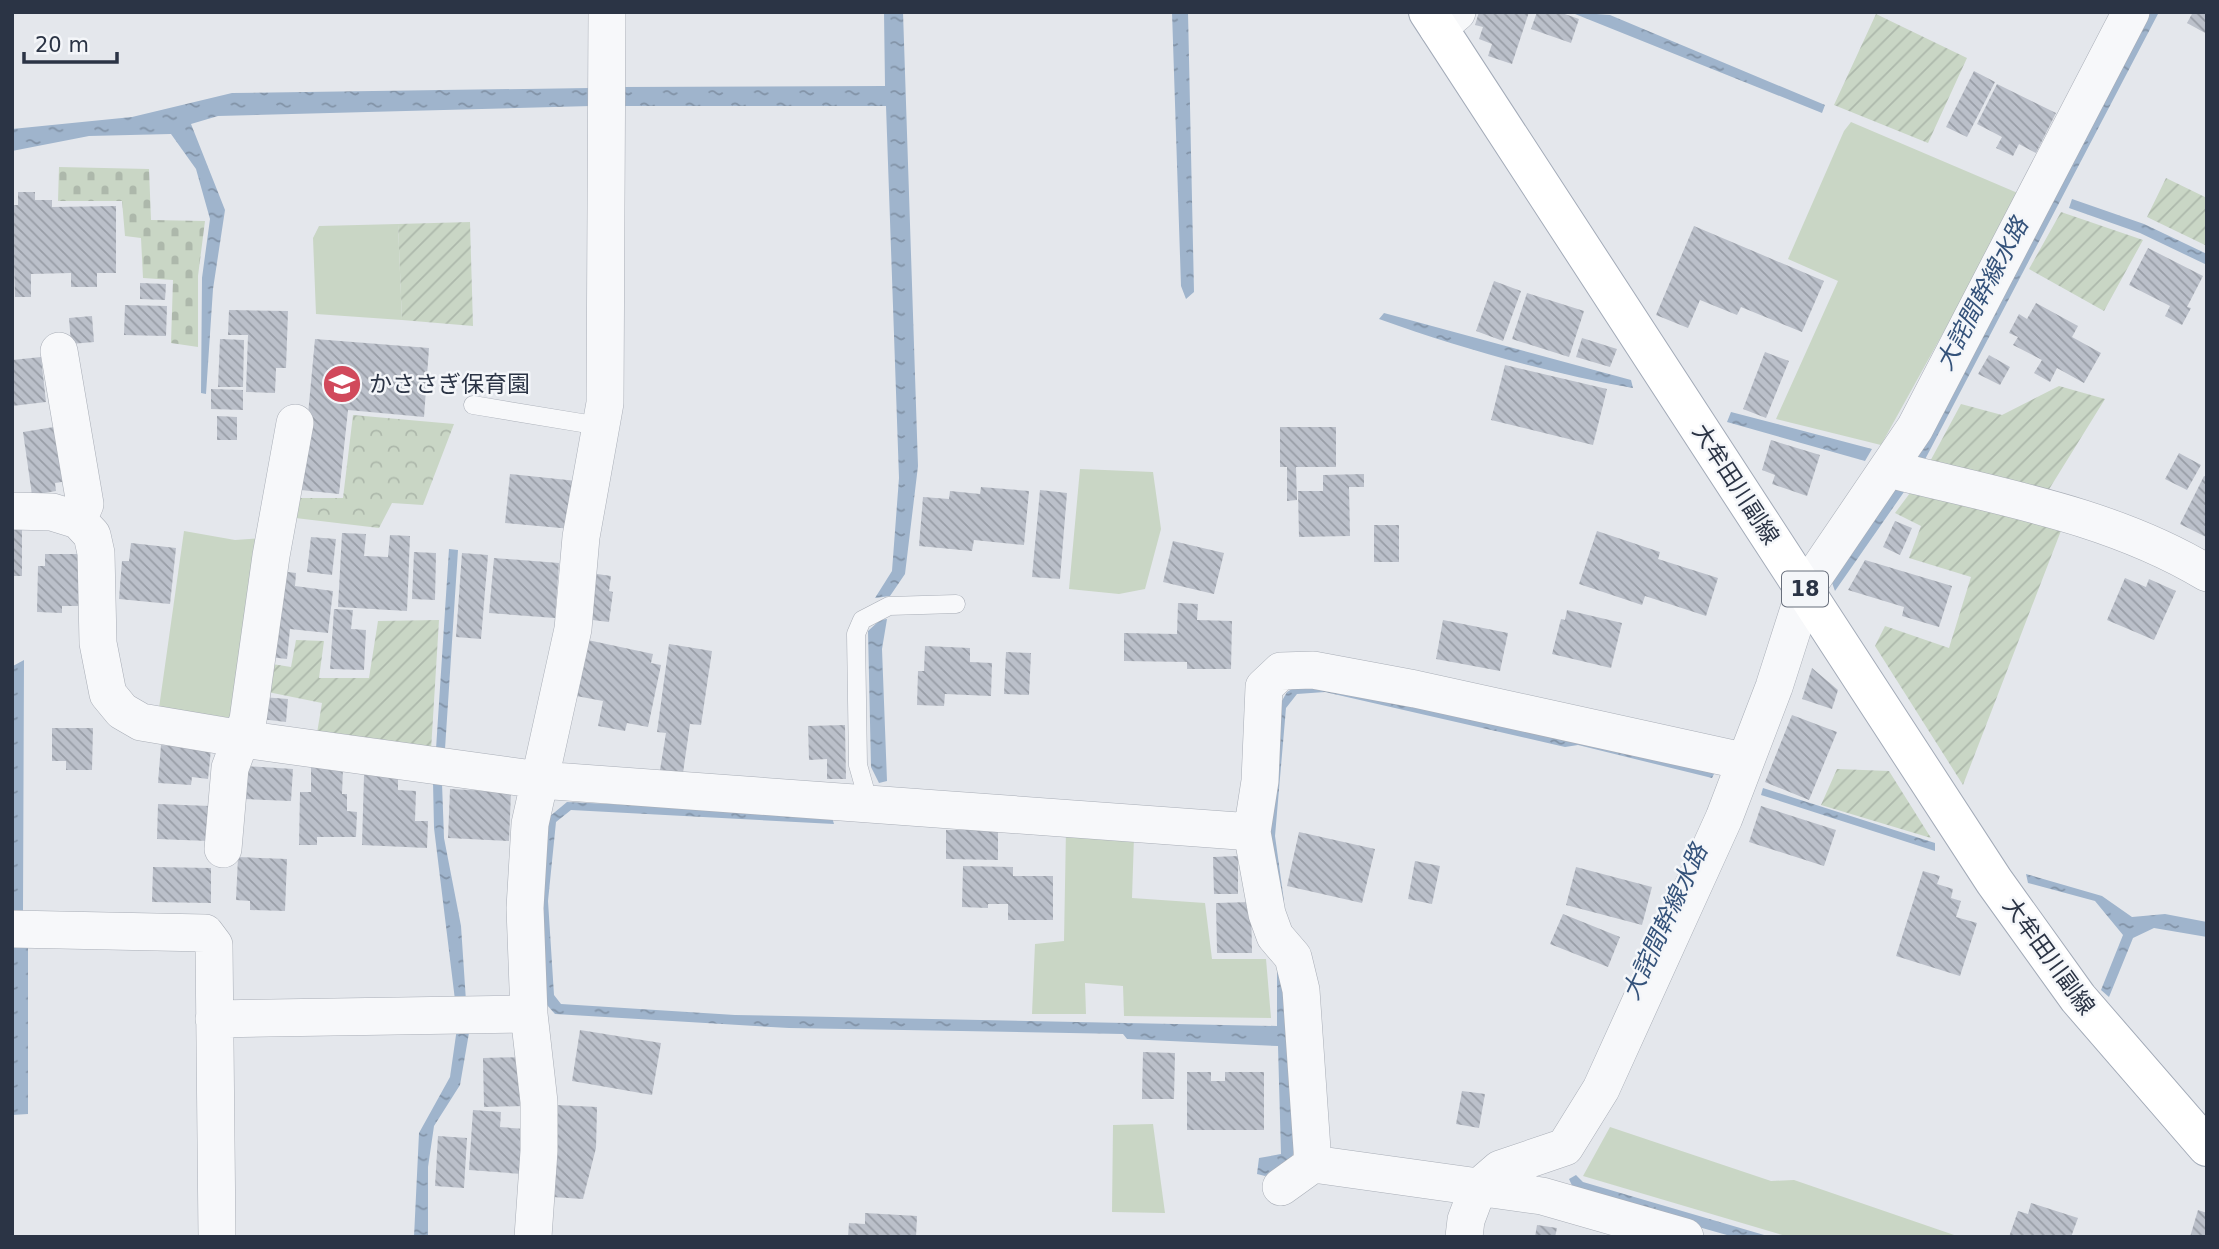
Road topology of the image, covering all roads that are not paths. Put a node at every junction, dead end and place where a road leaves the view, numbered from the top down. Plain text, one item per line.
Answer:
1 (607, 12) edge
2 (2131, 12) edge
3 (1441, 17) edge
4 (60, 351) dead end
5 (473, 405) dead end
6 (295, 423) dead end
7 (600, 426) junction
8 (1905, 473) junction
9 (12, 511) edge
10 (78, 520) junction
11 (2207, 572) edge
12 (1805, 590) junction
13 (956, 604) dead end
14 (242, 739) junction
15 (1744, 761) junction
16 (540, 780) junction
17 (869, 804) junction
18 (1252, 832) junction
19 (223, 849) dead end
20 (12, 929) edge
21 (529, 1014) junction
22 (214, 1019) junction
23 (2207, 1147) edge
24 (1313, 1164) junction
25 (1281, 1187) dead end
26 (1478, 1188) junction
27 (218, 1237) edge
28 (533, 1237) edge
29 (1464, 1237) edge
30 (1685, 1237) edge

1 - 7 street
2 - 8 street
3 - 12 main road, 大牟田川副線 / 18
4 - 10 street
5 - 7 lane
6 - 14 street
7 - 16 street
8 - 11 street
8 - 12 street
9 - 10 street
10 - 14 street
12 - 15 street
12 - 23 main road, 大牟田川副線 / 18
13 - 17 lane
14 - 16 street
14 - 19 street
15 - 18 street
15 - 26 street
16 - 17 street
16 - 21 street
17 - 18 street
18 - 24 street
20 - 22 street
21 - 22 street
21 - 28 street
22 - 27 street
24 - 25 street
24 - 26 street
26 - 29 street
26 - 30 street

